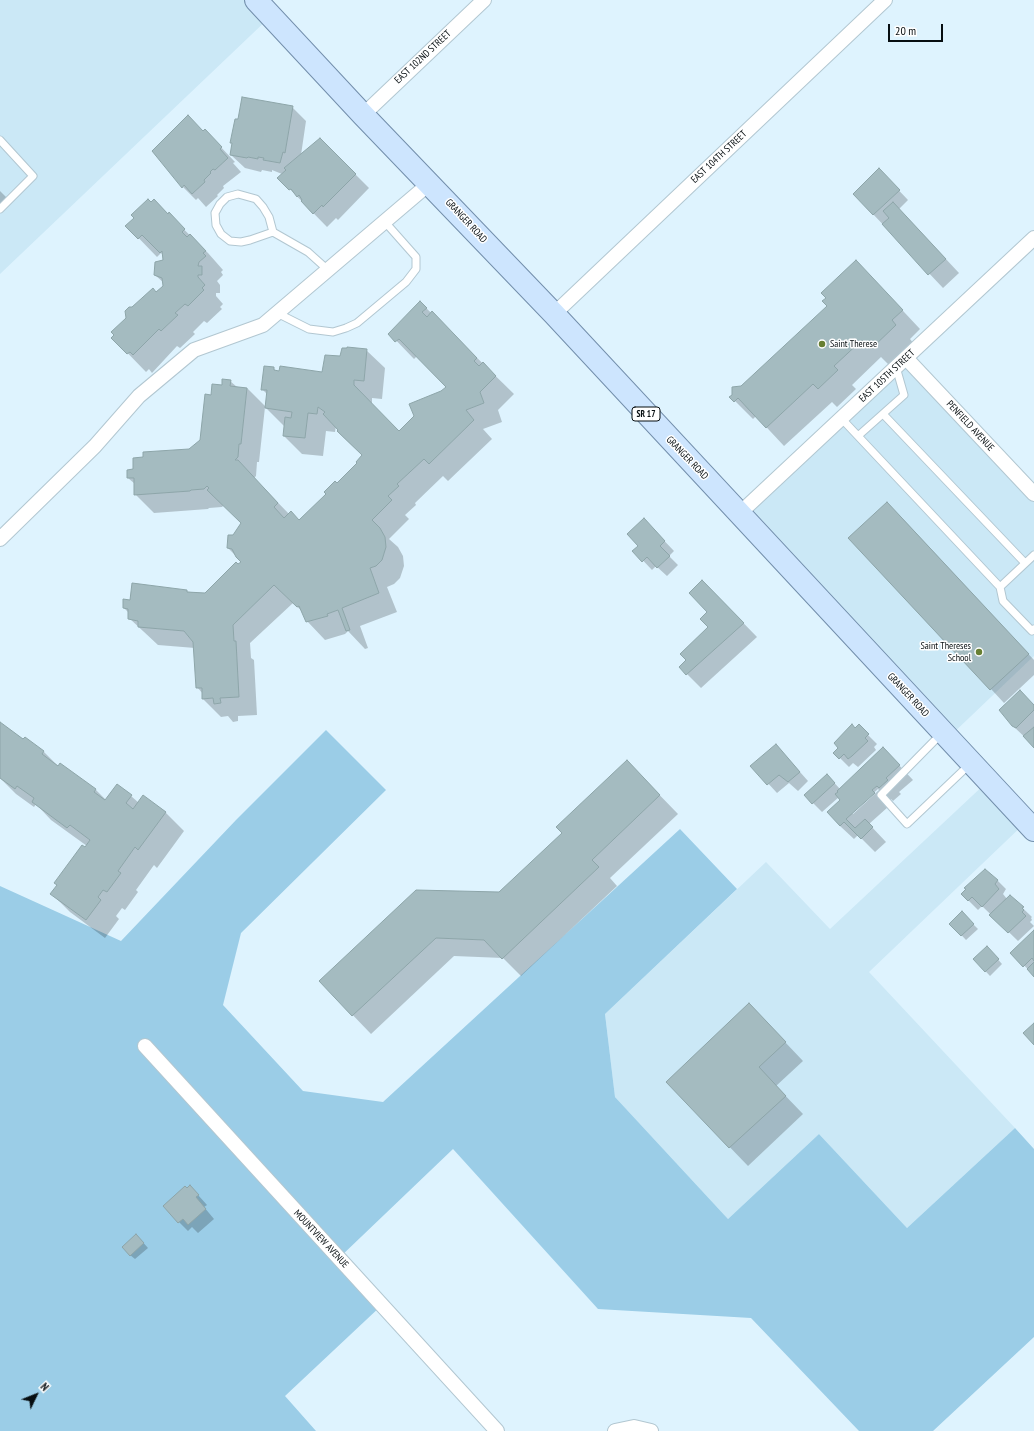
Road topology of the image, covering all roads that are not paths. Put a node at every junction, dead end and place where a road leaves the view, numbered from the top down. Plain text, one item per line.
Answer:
1 (256, 0) edge
2 (484, 0) edge
3 (885, 0) edge
4 (363, 115) junction
5 (0, 140) edge
6 (430, 183) junction
7 (0, 209) edge
8 (385, 222) junction
9 (273, 232) junction
10 (1034, 238) edge
11 (328, 270) junction
12 (277, 314) junction
13 (554, 314) junction
14 (901, 362) junction
15 (883, 414) junction
16 (841, 418) junction
17 (858, 436) junction
18 (1034, 494) edge
19 (740, 513) junction
20 (0, 539) edge
21 (1034, 555) edge
22 (1025, 563) junction
23 (1000, 587) junction
24 (1034, 629) edge
25 (943, 733) junction
26 (971, 763) junction
27 (1034, 830) edge
28 (144, 1046) dead end
29 (497, 1431) edge
30 (615, 1431) edge
31 (651, 1431) edge

1 - 4 main road, GRANGER ROAD / SR 17
2 - 4 street, EAST 102ND STREET
3 - 13 street, EAST 104TH STREET
4 - 6 main road, GRANGER ROAD / SR 17
5 - 7 lane
6 - 8 street
6 - 13 main road, GRANGER ROAD / SR 17
8 - 11 street
8 - 12 lane
9 - 9 lane
9 - 11 lane
10 - 14 street, EAST 105TH STREET
11 - 12 street
12 - 20 street
13 - 19 main road, GRANGER ROAD / SR 17
14 - 15 lane
14 - 16 street, EAST 105TH STREET
14 - 18 street, PENFIELD AVENUE
15 - 17 lane
15 - 22 lane
16 - 17 lane
16 - 19 street, EAST 105TH STREET
17 - 23 lane
19 - 25 main road, GRANGER ROAD / SR 17
21 - 22 lane
22 - 23 lane
23 - 24 lane
25 - 26 main road, GRANGER ROAD / SR 17
25 - 26 lane
26 - 27 main road, GRANGER ROAD / SR 17
28 - 29 street, MOUNTVIEW AVENUE
30 - 31 street

